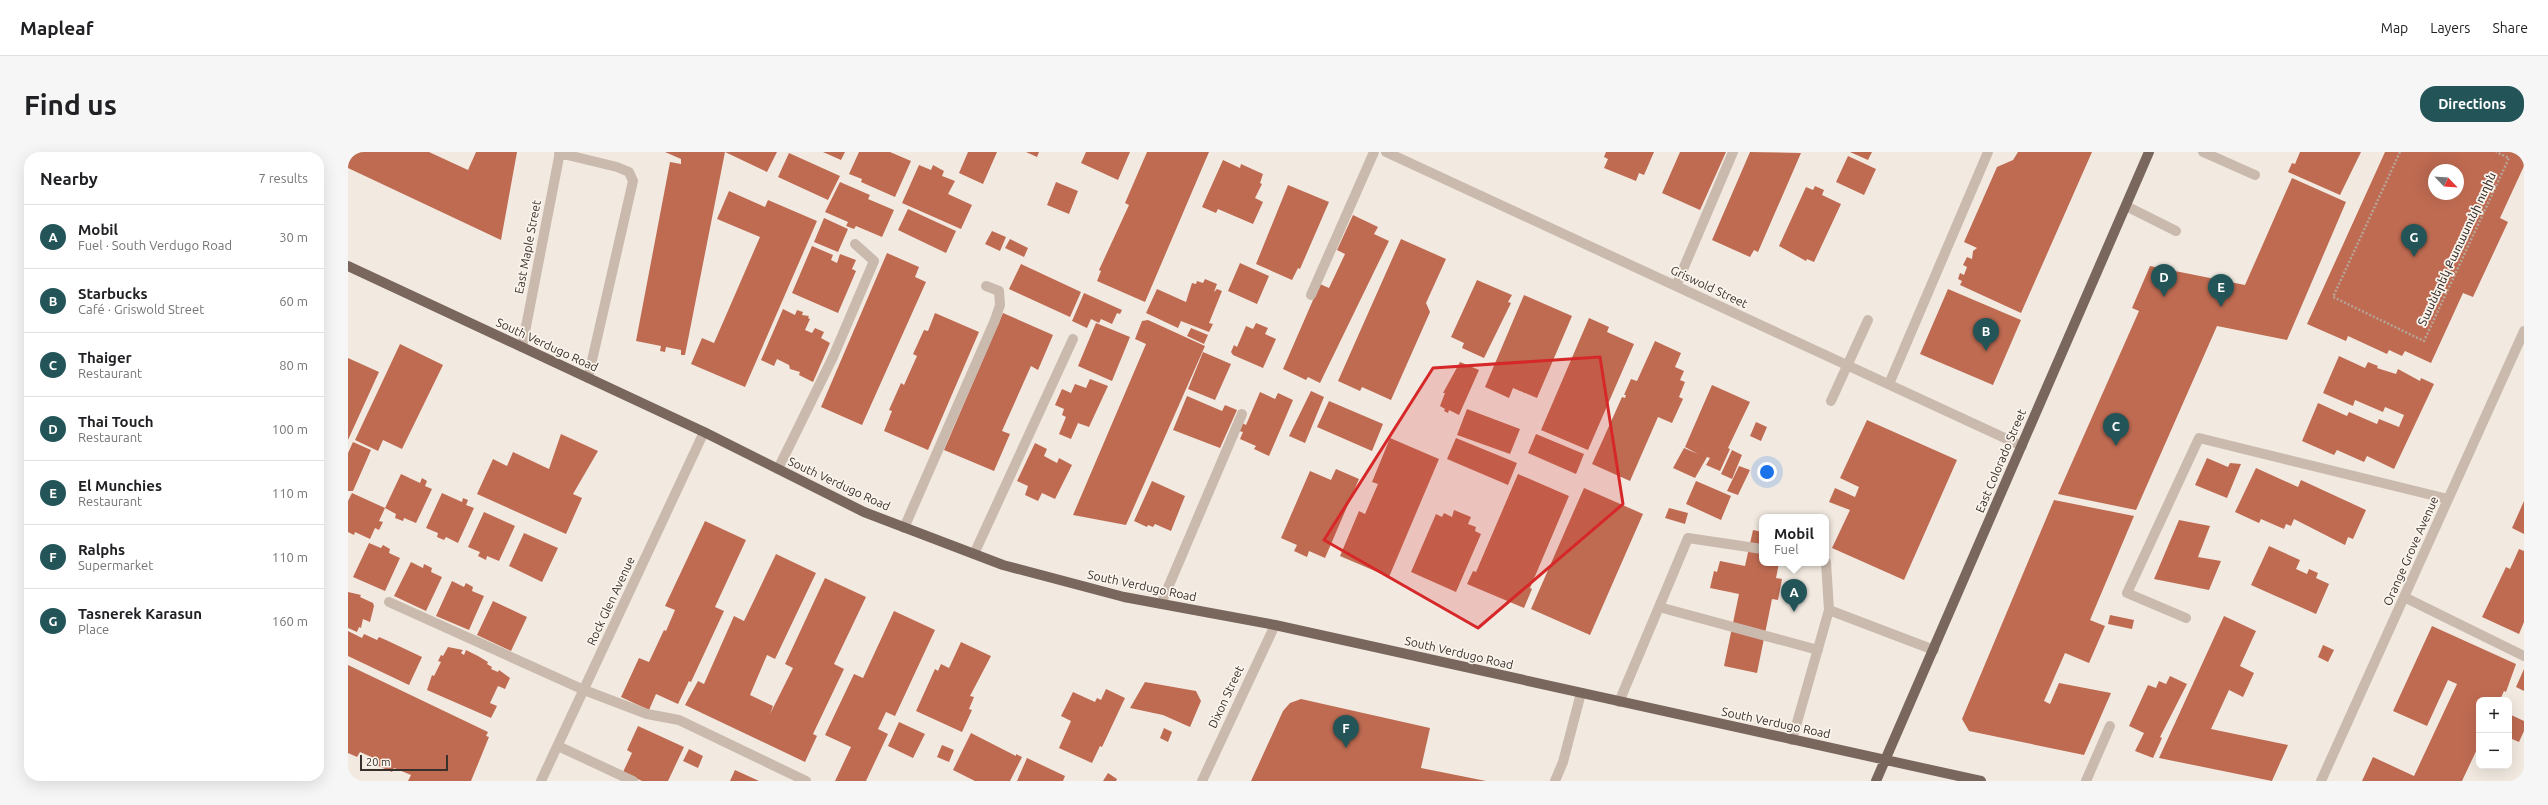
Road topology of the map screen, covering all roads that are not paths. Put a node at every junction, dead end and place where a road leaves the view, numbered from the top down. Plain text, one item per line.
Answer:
1 (560, 152) edge
2 (1374, 152) edge
3 (1386, 152) edge
4 (1734, 152) edge
5 (1988, 152) edge
6 (2149, 152) edge
7 (2203, 152) edge
8 (2255, 175) dead end
9 (2126, 206) junction
10 (2176, 231) dead end
11 (855, 244) dead end
12 (348, 266) edge
13 (986, 286) dead end
14 (1676, 286) junction
15 (1311, 295) dead end
16 (1868, 320) dead end
17 (2524, 331) edge
18 (1074, 339) dead end
19 (522, 347) junction
20 (1848, 365) junction
21 (588, 378) junction
22 (1889, 384) junction
23 (1831, 401) dead end
24 (1242, 414) dead end
25 (704, 432) junction
26 (2022, 446) junction
27 (778, 469) junction
28 (2448, 499) junction
29 (904, 528) junction
30 (1759, 548) edge
31 (974, 554) junction
32 (1826, 566) edge
33 (2404, 597) junction
34 (389, 602) dead end
35 (1161, 604) junction
36 (1659, 607) junction
37 (1829, 610) junction
38 (2186, 618) dead end
39 (1275, 625) junction
40 (1818, 650) junction
41 (1934, 650) junction
42 (2524, 656) edge
43 (584, 690) junction
44 (1581, 694) junction
45 (1619, 702) junction
46 (2110, 726) dead end
47 (1792, 740) junction
48 (558, 746) junction
49 (1886, 761) junction
50 (541, 781) edge
51 (633, 781) edge
52 (806, 781) edge
53 (1202, 781) edge
54 (1555, 781) edge
55 (1876, 781) edge
56 (1982, 781) edge
57 (2086, 781) edge
58 (2321, 781) edge

1 - 19 street, East Maple Street
1 - 21 street
2 - 15 street
3 - 14 street, Griswold Street
4 - 14 street
5 - 22 street
6 - 9 main road, East Colorado Street
7 - 8 street
9 - 10 street
9 - 26 main road, East Colorado Street
11 - 27 street
12 - 19 main road, South Verdugo Road
13 - 29 street
14 - 20 street, Griswold Street
16 - 20 street
17 - 28 street, Orange Grove Avenue
18 - 31 street
19 - 21 main road, South Verdugo Road
20 - 22 street, Griswold Street
20 - 23 street
21 - 25 main road, South Verdugo Road
22 - 26 street, Griswold Street
24 - 35 street
25 - 27 main road, South Verdugo Road
25 - 43 street, Rock Glen Avenue
26 - 41 main road, East Colorado Street
27 - 29 main road, South Verdugo Road
28 - 33 street, Orange Grove Avenue
28 - 38 street
29 - 31 main road, South Verdugo Road
30 - 36 street
31 - 35 main road, South Verdugo Road
32 - 37 street
33 - 42 street
33 - 58 street, Orange Grove Avenue
34 - 43 street
35 - 39 main road, South Verdugo Road
36 - 40 street
36 - 45 street
37 - 40 street
37 - 41 street
39 - 44 main road, South Verdugo Road
39 - 53 street, Dixon Street
40 - 47 street
41 - 49 main road, East Colorado Street
43 - 48 street, Rock Glen Avenue
43 - 52 street
44 - 45 main road, South Verdugo Road
44 - 54 street
45 - 47 main road, South Verdugo Road
46 - 57 street
47 - 49 main road, South Verdugo Road
48 - 50 street, Rock Glen Avenue
48 - 51 street
49 - 55 main road, East Colorado Street
49 - 56 main road, South Verdugo Road

